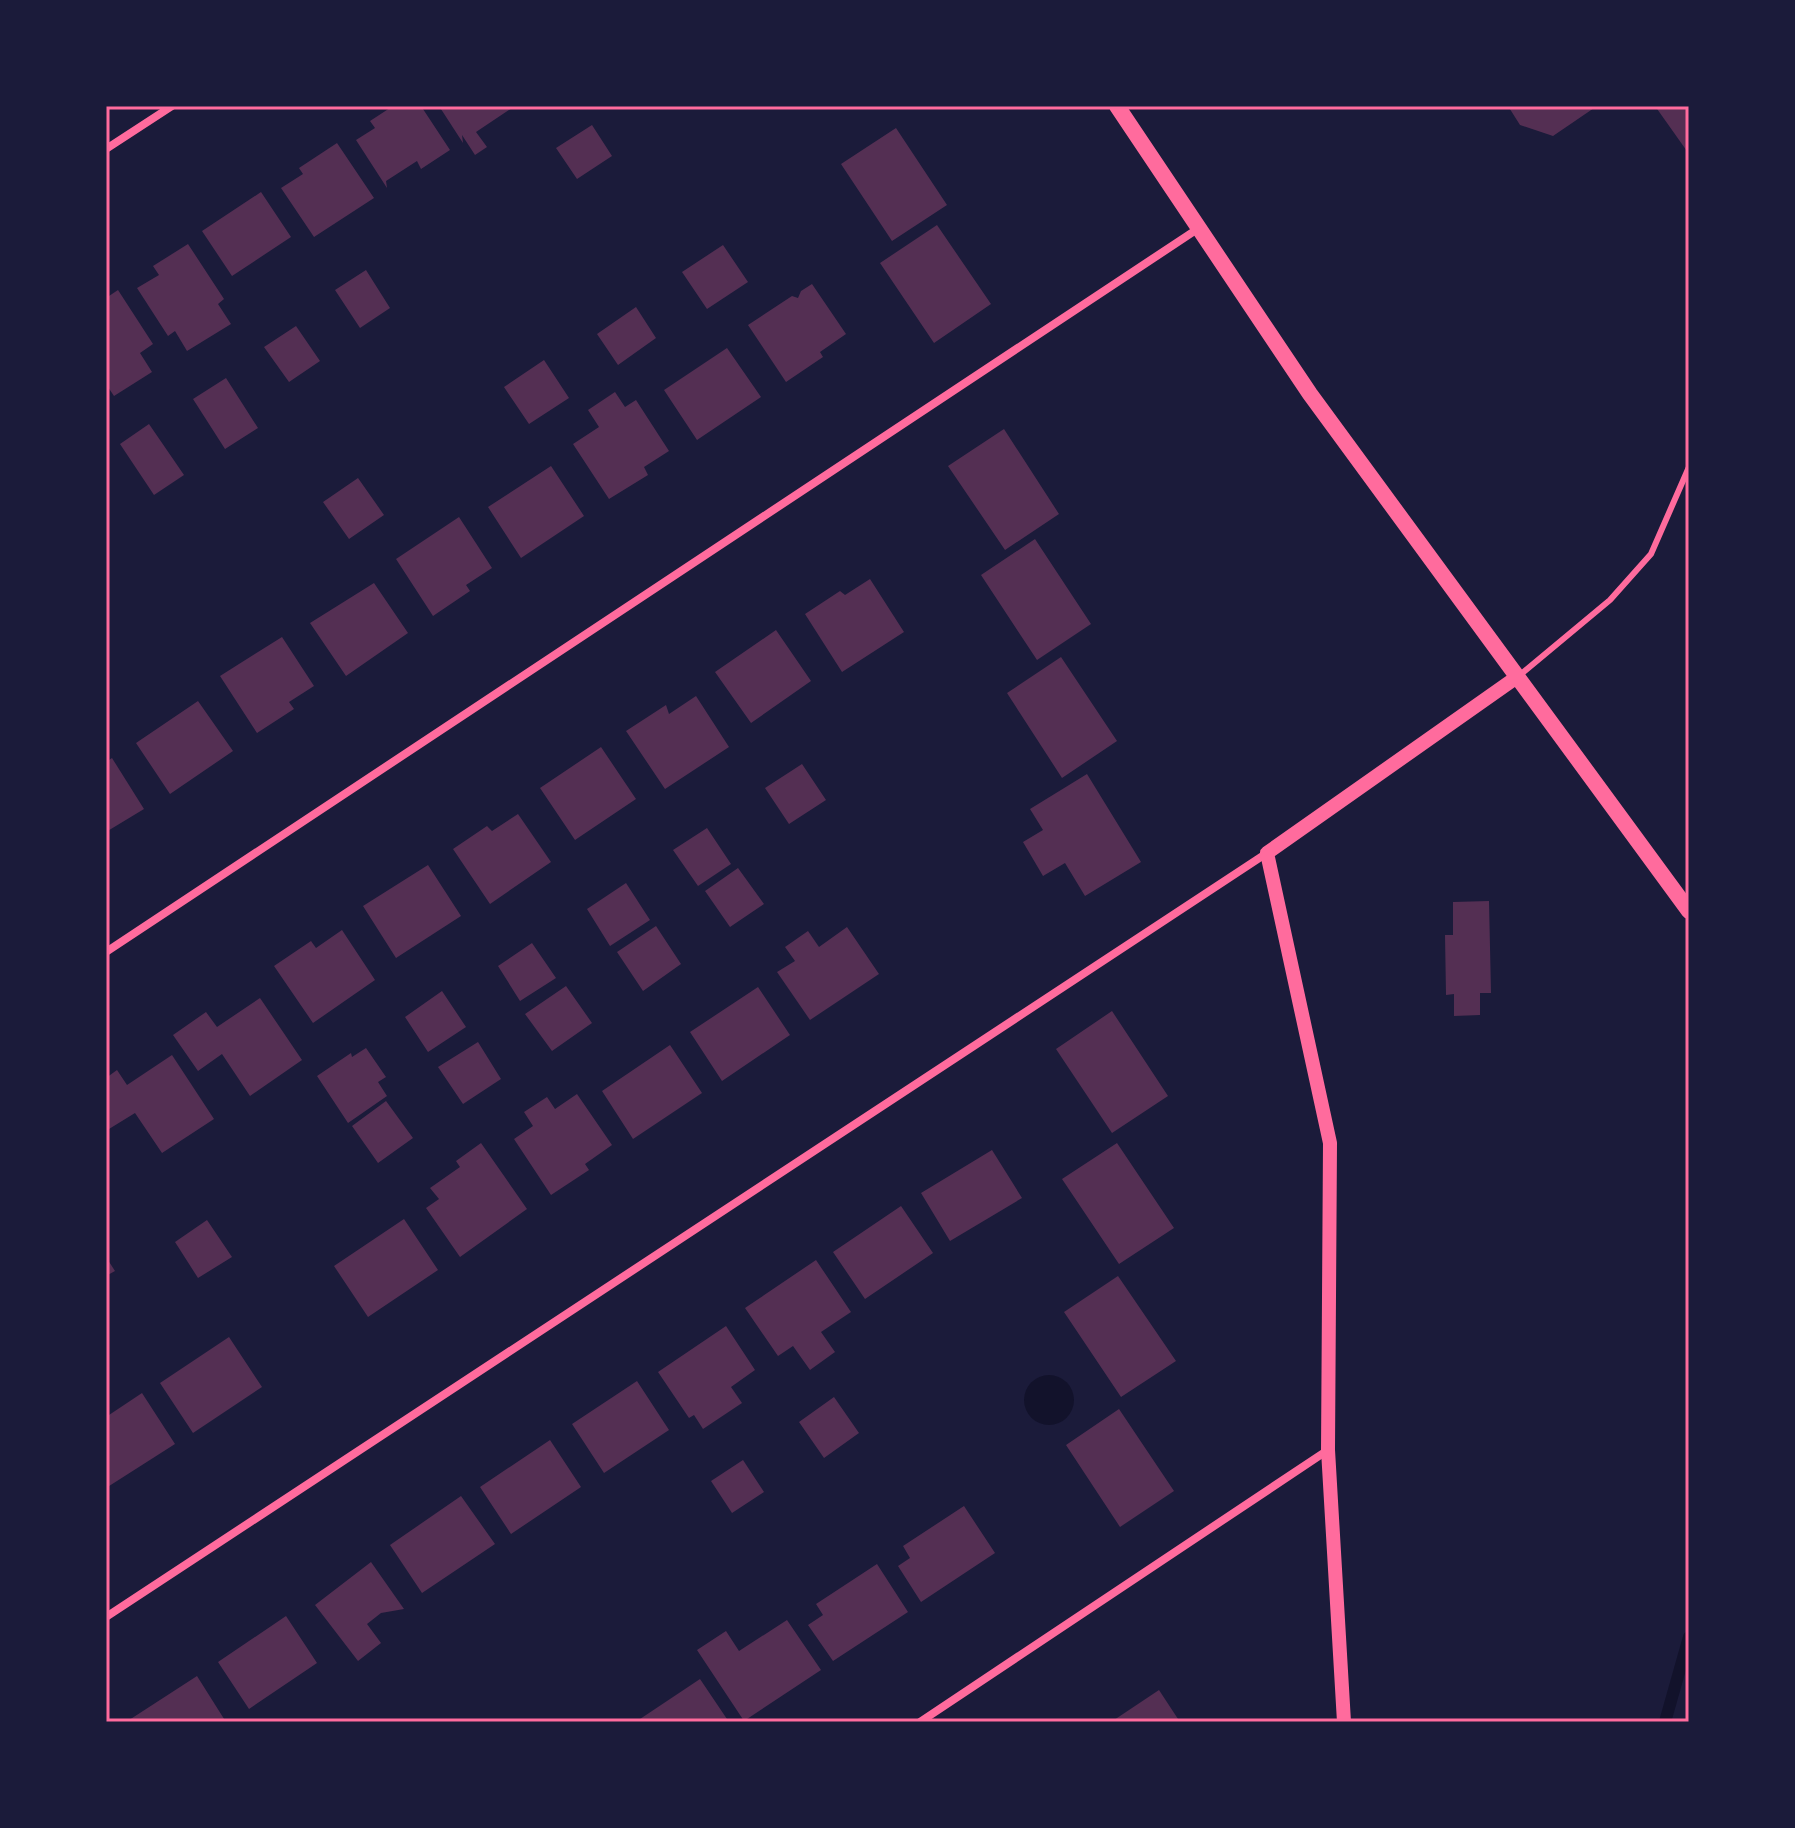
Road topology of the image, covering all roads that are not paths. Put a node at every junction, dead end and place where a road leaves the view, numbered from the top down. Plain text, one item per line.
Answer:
1 (172, 106) edge
2 (1117, 106) edge
3 (106, 149) edge
4 (1199, 228) junction
5 (1689, 467) edge
6 (1517, 677) junction
7 (1267, 853) junction
8 (1689, 911) edge
9 (106, 952) edge
10 (1328, 1450) junction
11 (106, 1617) edge
12 (920, 1722) edge
13 (1344, 1722) edge

1 - 3 street
2 - 4 main road
4 - 6 main road
4 - 9 street
5 - 6 lane
6 - 7 street
6 - 8 main road
7 - 10 street
7 - 11 street
10 - 12 street
10 - 13 street

